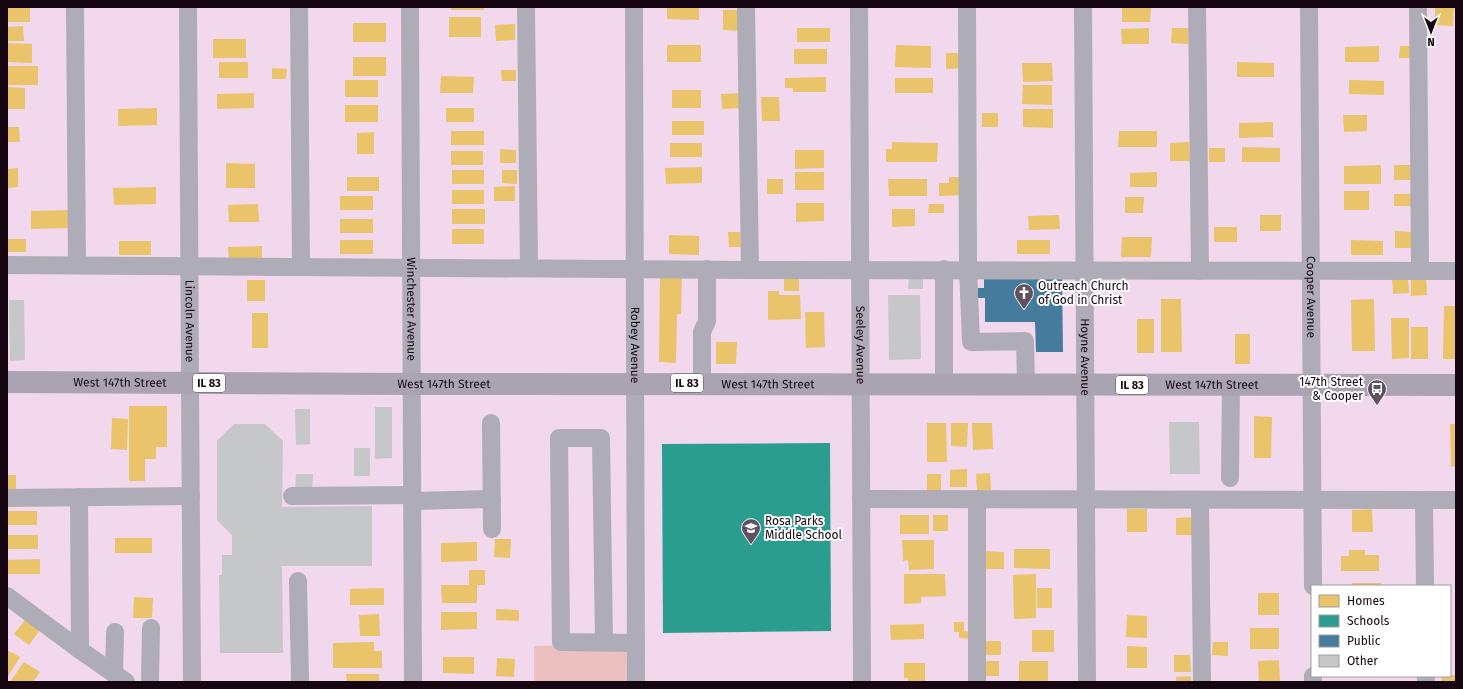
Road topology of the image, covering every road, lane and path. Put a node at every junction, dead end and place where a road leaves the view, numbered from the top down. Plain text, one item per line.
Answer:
1 (75, 7) edge
2 (188, 7) edge
3 (299, 7) edge
4 (410, 7) edge
5 (526, 7) edge
6 (634, 7) edge
7 (746, 7) edge
8 (859, 7) edge
9 (967, 7) edge
10 (1083, 7) edge
11 (1197, 7) edge
12 (1309, 7) edge
13 (1418, 7) edge
14 (7, 265) edge
15 (77, 265) junction
16 (189, 266) junction
17 (301, 266) junction
18 (411, 267) junction
19 (530, 267) junction
20 (634, 268) junction
21 (707, 269) junction
22 (860, 269) junction
23 (944, 269) junction
24 (968, 269) junction
25 (750, 270) junction
26 (1084, 270) junction
27 (1200, 271) junction
28 (1311, 271) junction
29 (1420, 271) junction
30 (1456, 271) edge
31 (7, 382) edge
32 (190, 383) junction
33 (635, 383) junction
34 (702, 383) junction
35 (412, 384) junction
36 (861, 384) junction
37 (944, 384) junction
38 (1026, 384) junction
39 (1085, 385) junction
40 (1231, 385) junction
41 (1311, 385) junction
42 (1456, 385) edge
43 (491, 423) dead end
44 (1230, 478) dead end
45 (191, 496) junction
46 (292, 496) dead end
47 (79, 497) junction
48 (7, 498) edge
49 (412, 498) junction
50 (492, 499) junction
51 (862, 499) junction
52 (977, 499) junction
53 (1086, 499) junction
54 (1200, 500) junction
55 (1312, 500) junction
56 (1424, 500) junction
57 (1456, 500) edge
58 (492, 529) dead end
59 (298, 581) dead end
60 (1313, 585) edge
61 (1425, 585) edge
62 (7, 596) edge
63 (151, 628) dead end
64 (115, 632) dead end
65 (604, 643) junction
66 (636, 643) junction
67 (80, 650) junction
68 (120, 678) edge
69 (150, 682) edge
70 (192, 682) edge
71 (300, 682) edge
72 (413, 682) edge
73 (636, 682) edge
74 (862, 682) edge
75 (977, 682) edge
76 (1087, 682) edge
77 (1202, 682) edge

1 - 15 street
2 - 16 street, Lincoln Avenue
3 - 17 street
4 - 18 street, Winchester Avenue
5 - 19 street
6 - 20 street, Robey Avenue
7 - 25 street
8 - 22 street, Seeley Avenue
9 - 24 street
10 - 26 street, Hoyne Avenue
11 - 27 street
12 - 28 street, Cooper Avenue
13 - 29 street
14 - 15 street
15 - 16 street
16 - 17 street
16 - 32 street, Lincoln Avenue
17 - 18 street
18 - 19 street
18 - 35 street, Winchester Avenue
19 - 20 street
20 - 21 street
20 - 33 street, Robey Avenue
21 - 25 street
21 - 34 street
22 - 23 street
22 - 25 street
22 - 36 street, Seeley Avenue
23 - 24 street
23 - 37 street
24 - 26 street
24 - 38 street
26 - 27 street
26 - 39 street, Hoyne Avenue
27 - 28 street
28 - 29 street
28 - 41 street, Cooper Avenue
29 - 30 street
31 - 32 main road, West 147th Street / IL 83
32 - 35 main road, West 147th Street / IL 83
32 - 45 street, Lincoln Avenue
33 - 34 main road, West 147th Street / IL 83
33 - 35 main road, West 147th Street / IL 83
33 - 66 street, Robey Avenue
34 - 36 main road, West 147th Street / IL 83
35 - 49 street, Winchester Avenue
36 - 37 main road, West 147th Street / IL 83
36 - 51 street, Seeley Avenue
37 - 38 main road, West 147th Street / IL 83
38 - 39 main road, West 147th Street / IL 83
39 - 40 main road, West 147th Street / IL 83
39 - 53 street, Hoyne Avenue
40 - 41 main road, West 147th Street / IL 83
40 - 44 street
41 - 42 main road, West 147th Street / IL 83
41 - 55 street, Cooper Avenue
43 - 50 street
45 - 47 street
45 - 70 street, Lincoln Avenue
46 - 49 street
47 - 48 street
47 - 67 street
49 - 50 street
49 - 72 street, Winchester Avenue
50 - 58 street
51 - 52 street
51 - 74 street, Seeley Avenue
52 - 53 street
52 - 75 street
53 - 54 street
53 - 76 street, Hoyne Avenue
54 - 55 street
54 - 77 street
55 - 56 street
55 - 60 street, Cooper Avenue
56 - 57 street
56 - 61 street
59 - 71 street
62 - 67 street
63 - 69 street
64 - 68 street
65 - 65 street
65 - 66 street
66 - 73 street, Robey Avenue
67 - 68 street

